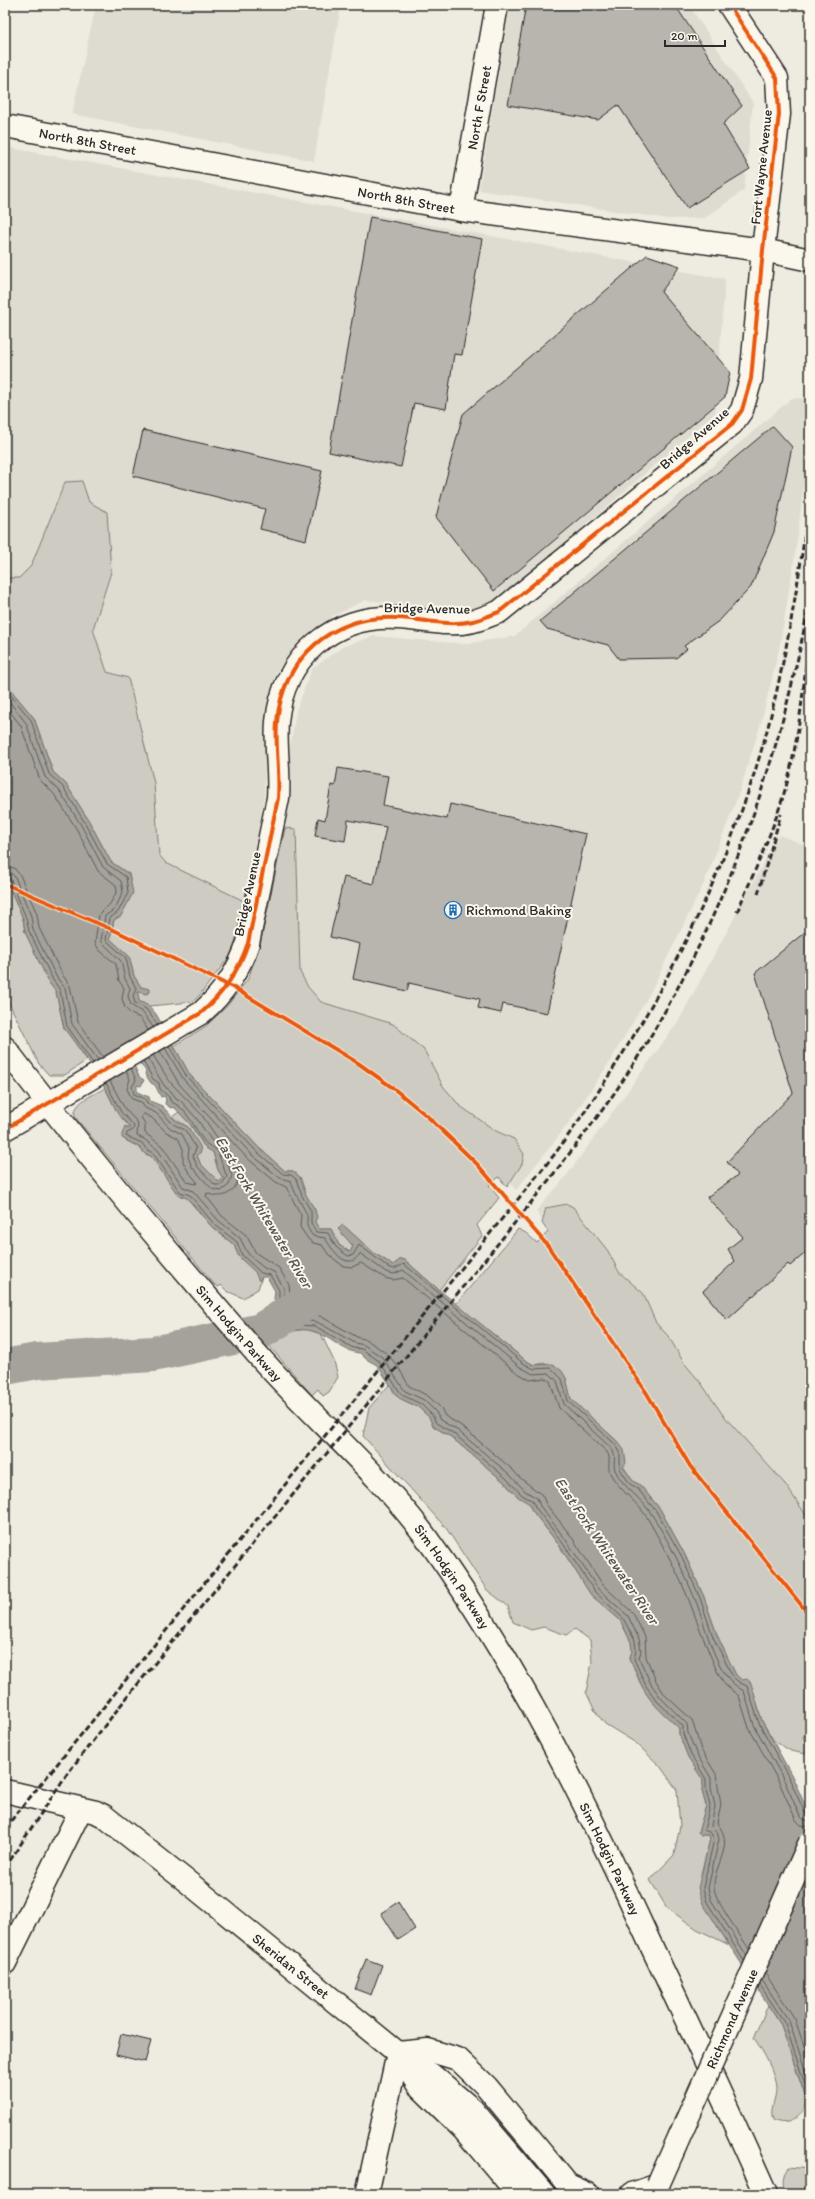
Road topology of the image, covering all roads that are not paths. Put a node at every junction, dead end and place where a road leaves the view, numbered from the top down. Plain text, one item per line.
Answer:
1 (497, 5) edge
2 (729, 5) edge
3 (5, 126) edge
4 (461, 210) junction
5 (763, 250) junction
6 (810, 260) edge
7 (5, 1048) edge
8 (48, 1105) junction
9 (5, 1129) edge
10 (5, 1791) edge
11 (81, 1809) junction
12 (810, 1842) edge
13 (5, 1963) edge
14 (398, 2053) junction
15 (656, 2189) edge
16 (367, 2194) edge
17 (518, 2194) edge
18 (544, 2194) edge
19 (588, 2194) edge
20 (632, 2194) edge
21 (766, 2194) edge

1 - 4 street, North F Street
2 - 5 street, Fort Wayne Avenue
3 - 4 street, North 8th Street
4 - 5 street, North 8th Street
5 - 6 street, North 8th Street
5 - 8 street, Bridge Avenue
7 - 8 street, Sim Hodgin Parkway
8 - 9 street, Bridge Avenue
8 - 21 street, Sim Hodgin Parkway
10 - 11 street, Sheridan Street
11 - 13 street
11 - 14 street, Sheridan Street
12 - 15 street, Richmond Avenue, bridge
14 - 16 street
14 - 17 street
14 - 18 street, Sheridan Street
14 - 19 street
15 - 20 street

